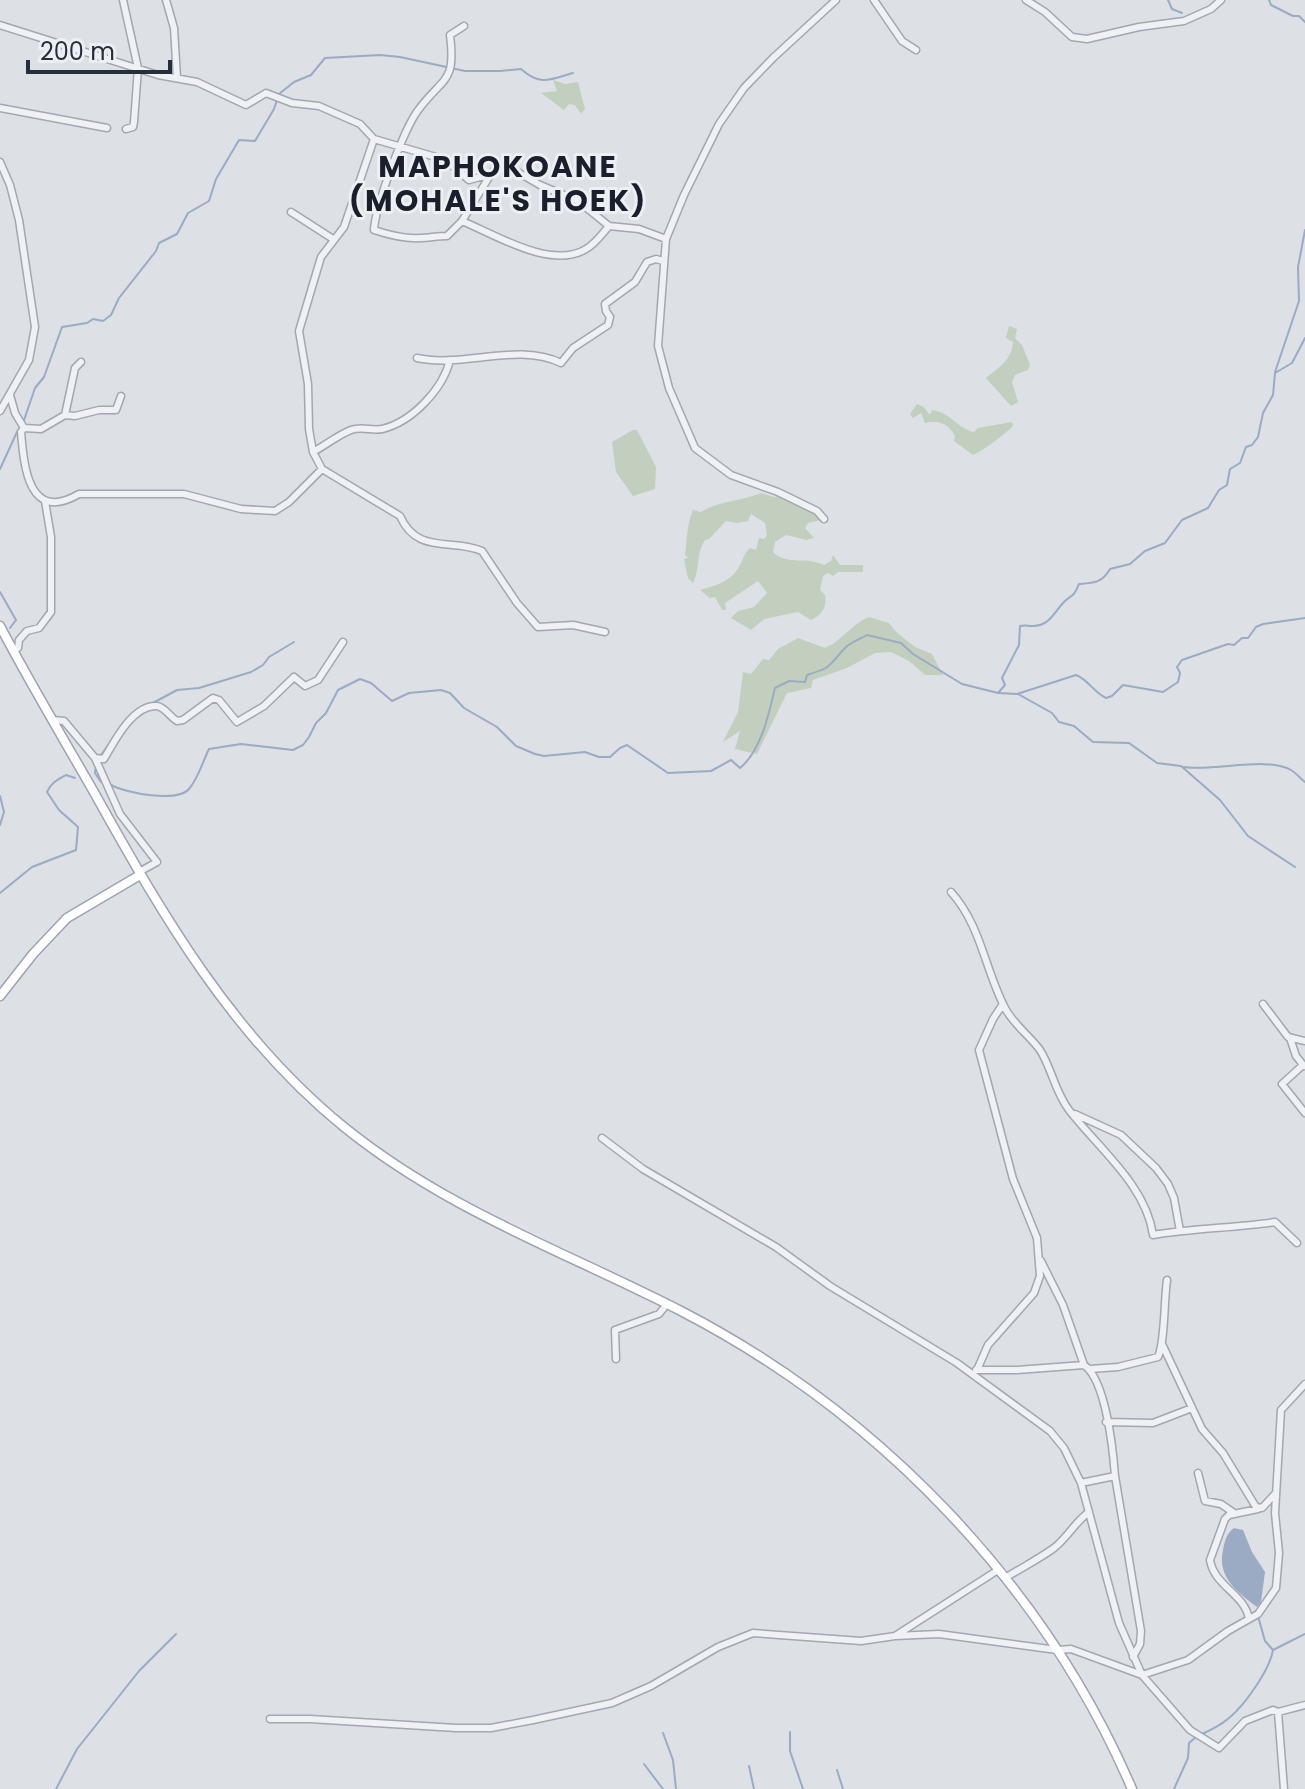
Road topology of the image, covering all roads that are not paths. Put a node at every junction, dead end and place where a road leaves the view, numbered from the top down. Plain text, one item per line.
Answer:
1 (123, 0) edge
2 (166, 0) edge
3 (836, 0) edge
4 (874, 0) edge
5 (1026, 0) edge
6 (1221, 0) edge
7 (0, 25) edge
8 (464, 26) dead end
9 (916, 50) dead end
10 (138, 68) junction
11 (177, 78) junction
12 (0, 108) edge
13 (107, 128) dead end
14 (126, 129) dead end
15 (374, 139) junction
16 (401, 147) junction
17 (0, 162) edge
18 (491, 174) junction
19 (291, 212) dead end
20 (462, 221) junction
21 (609, 226) junction
22 (333, 239) junction
23 (666, 239) junction
24 (663, 261) junction
25 (417, 358) dead end
26 (450, 360) junction
27 (81, 362) dead end
28 (10, 395) junction
29 (121, 396) dead end
30 (0, 411) edge
31 (65, 415) junction
32 (24, 428) junction
33 (313, 452) junction
34 (322, 469) junction
35 (45, 501) junction
36 (824, 519) dead end
37 (0, 626) edge
38 (605, 632) dead end
39 (343, 642) dead end
40 (13, 651) junction
41 (53, 720) junction
42 (95, 758) junction
43 (140, 874) junction
44 (951, 892) dead end
45 (0, 996) edge
46 (1003, 1004) junction
47 (1263, 1004) dead end
48 (1290, 1038) junction
49 (1305, 1041) edge
50 (1304, 1066) edge
51 (1072, 1113) junction
52 (1305, 1113) edge
53 (602, 1138) dead end
54 (1180, 1231) junction
55 (1297, 1243) dead end
56 (1040, 1258) junction
57 (1051, 1280) junction
58 (1167, 1280) dead end
59 (1034, 1293) junction
60 (667, 1304) junction
61 (1162, 1344) junction
62 (616, 1359) dead end
63 (1087, 1367) junction
64 (967, 1370) junction
65 (977, 1370) junction
66 (1305, 1384) edge
67 (1192, 1408) junction
68 (1106, 1422) junction
69 (1198, 1473) dead end
70 (1115, 1476) junction
71 (1081, 1483) junction
72 (1277, 1491) junction
73 (1258, 1509) junction
74 (1089, 1512) junction
75 (1234, 1513) junction
76 (998, 1570) junction
77 (1005, 1578) junction
78 (1249, 1619) junction
79 (895, 1636) junction
80 (1057, 1650) junction
81 (1133, 1657) junction
82 (1142, 1675) junction
83 (1305, 1705) edge
84 (1278, 1712) junction
85 (270, 1719) dead end
86 (1132, 1789) edge
87 (1284, 1789) edge

1 - 10 street
2 - 11 street
3 - 23 street
4 - 9 street
5 - 6 street
7 - 10 street
8 - 16 street
10 - 11 street
10 - 14 street
11 - 15 street
12 - 13 street
15 - 16 street
15 - 22 street
16 - 18 street
16 - 20 street
17 - 28 street
18 - 20 street
18 - 21 street
19 - 22 street
20 - 21 street
21 - 23 street
22 - 33 street
23 - 24 street
24 - 26 street
24 - 36 street
25 - 26 street
26 - 33 street
27 - 31 street
28 - 30 street
28 - 32 street
29 - 31 street
31 - 32 street
32 - 35 street
33 - 34 street
34 - 35 street
34 - 38 street
35 - 40 street
37 - 40 main road
39 - 42 street
40 - 41 main road
41 - 42 street
41 - 43 main road
42 - 43 street
43 - 45 main road
43 - 60 main road
44 - 46 street
46 - 51 street
46 - 56 street
47 - 48 street
48 - 49 street
48 - 50 street
50 - 52 street
51 - 54 street
51 - 54 street
53 - 64 street
54 - 55 street
56 - 57 street
56 - 59 street
57 - 59 street
57 - 63 street
58 - 61 street
59 - 65 street
60 - 62 street
60 - 76 main road
61 - 63 street
61 - 67 street
63 - 65 street
63 - 68 street
64 - 65 street
64 - 71 street
66 - 72 street
67 - 68 street
67 - 73 street
68 - 70 street
69 - 75 street
70 - 71 street
70 - 81 street
71 - 74 street
72 - 73 street
72 - 78 street
73 - 75 street
74 - 77 street
74 - 81 street
75 - 78 street
76 - 77 main road
76 - 79 street
77 - 80 main road
78 - 82 street
79 - 80 street
79 - 85 street
80 - 82 street
80 - 86 main road
81 - 82 street
82 - 84 street
83 - 84 street
84 - 87 street

